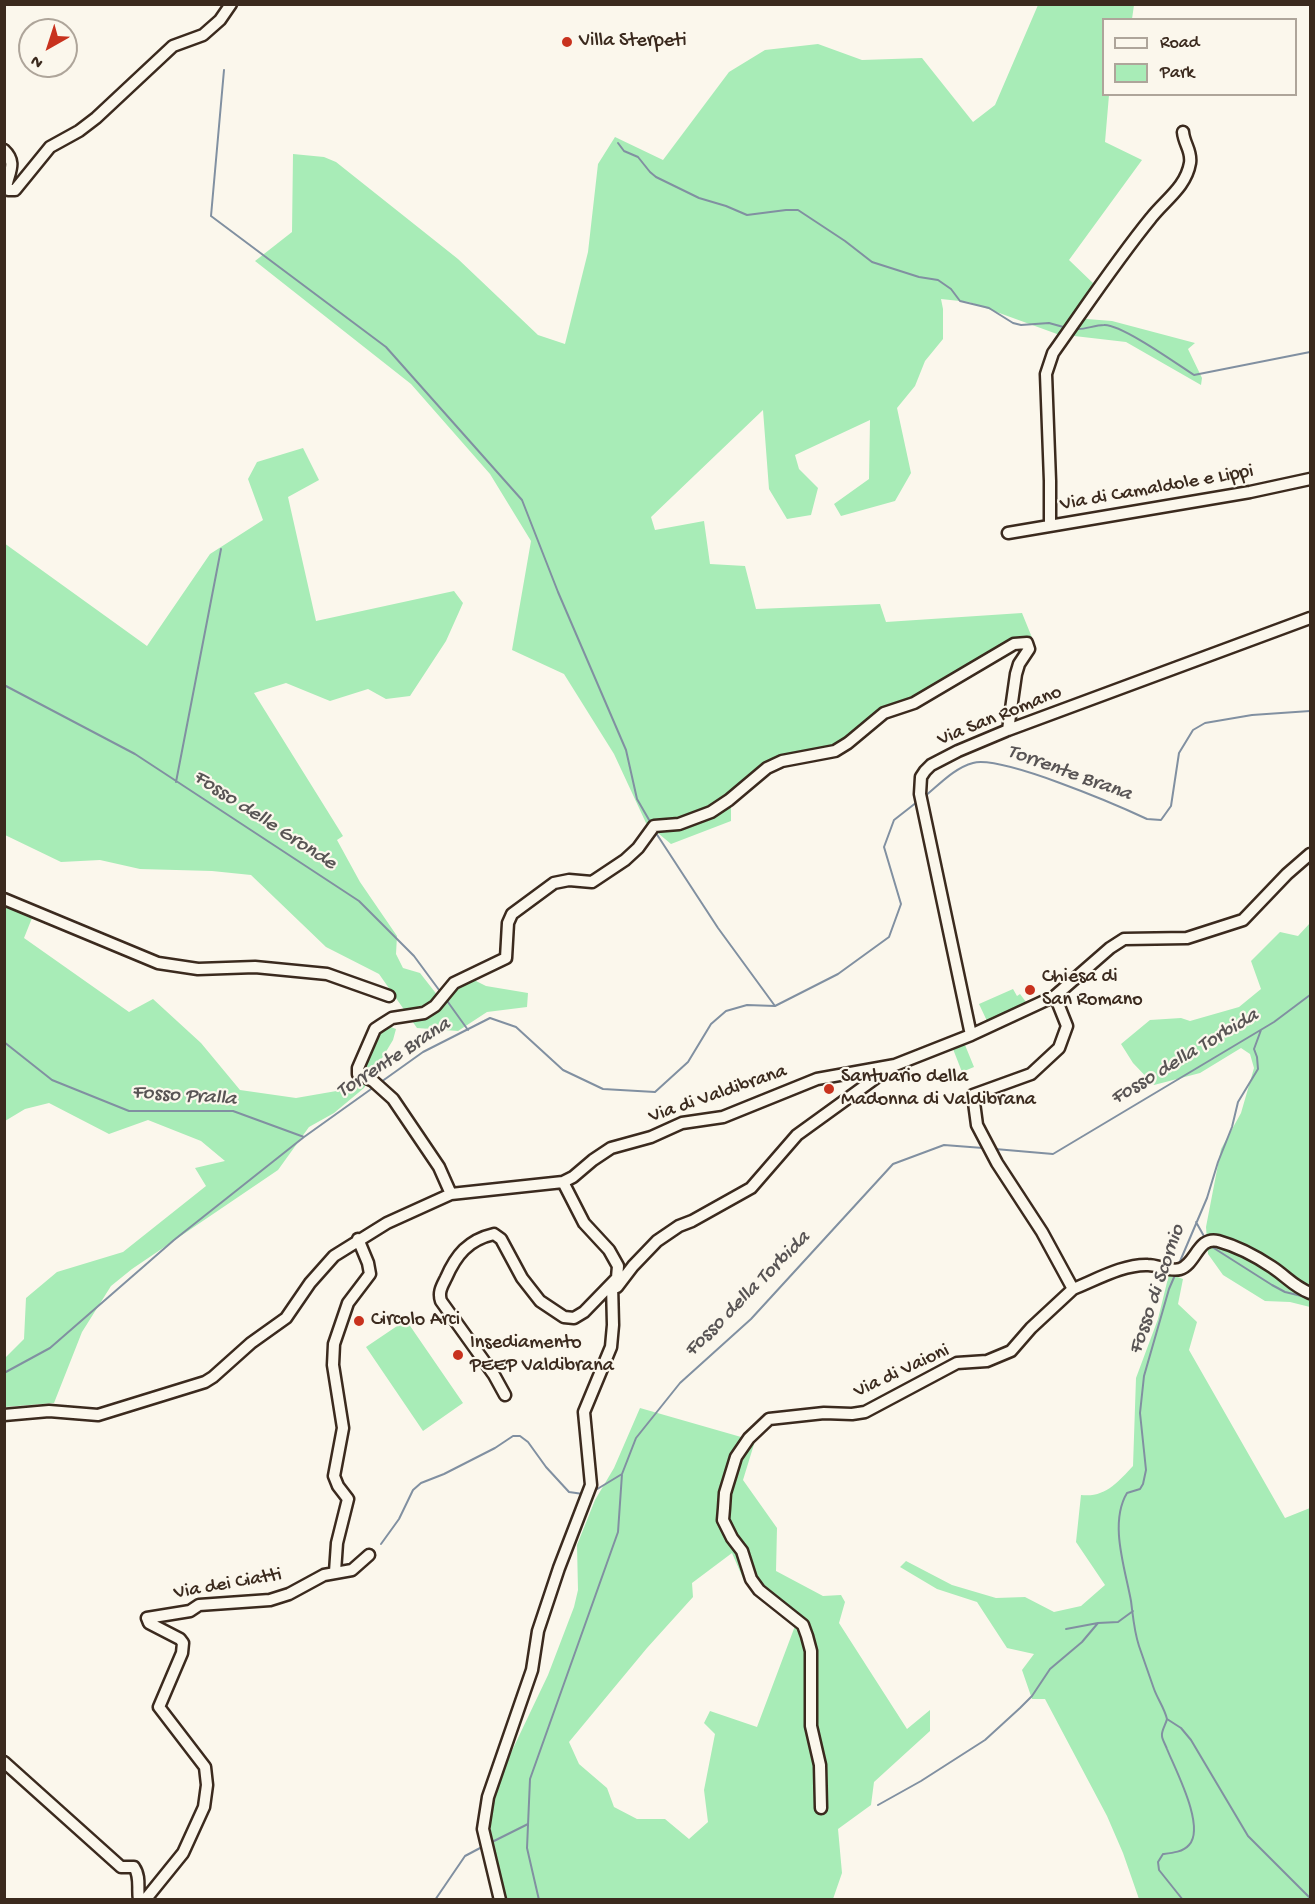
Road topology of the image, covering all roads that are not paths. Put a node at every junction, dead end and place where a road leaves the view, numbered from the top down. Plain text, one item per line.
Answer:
1 (231, 4) edge
2 (1183, 132) dead end
3 (4, 150) edge
4 (1311, 479) edge
5 (1050, 526) junction
6 (1008, 533) dead end
7 (1311, 618) edge
8 (1008, 730) junction
9 (1311, 854) edge
10 (4, 900) edge
11 (389, 996) dead end
12 (1055, 996) junction
13 (971, 1035) junction
14 (895, 1065) junction
15 (563, 1182) junction
16 (451, 1194) junction
17 (358, 1239) junction
18 (613, 1288) junction
19 (1073, 1289) junction
20 (1311, 1293) edge
21 (505, 1395) dead end
22 (4, 1415) edge
23 (369, 1555) dead end
24 (335, 1572) junction
25 (4, 1762) edge
26 (820, 1808) dead end
27 (139, 1899) edge
28 (145, 1899) edge
29 (500, 1899) edge

1 - 3 street
2 - 5 street
4 - 5 street, Via di Camaldole e Lippi
5 - 6 street, Via di Camaldole e Lippi
7 - 8 street, Via San Romano
8 - 13 street, Via San Romano
8 - 16 street
9 - 12 street, Via di Valdibrana
10 - 11 street
12 - 13 street, Via di Valdibrana
12 - 19 street
13 - 14 street, Via di Valdibrana
14 - 15 street, Via di Valdibrana
14 - 18 street, Via di Valdibrana
15 - 16 street, Via di Valdibrana
15 - 18 street
16 - 17 street, Via di Valdibrana
17 - 22 street, Via di Valdibrana
17 - 24 street
18 - 21 street, Via di Valdibrana
18 - 29 street
19 - 20 street, Via di Vaioni
19 - 26 street, Via di Vaioni
23 - 24 street
24 - 28 street, Via dei Ciatti
25 - 27 street

